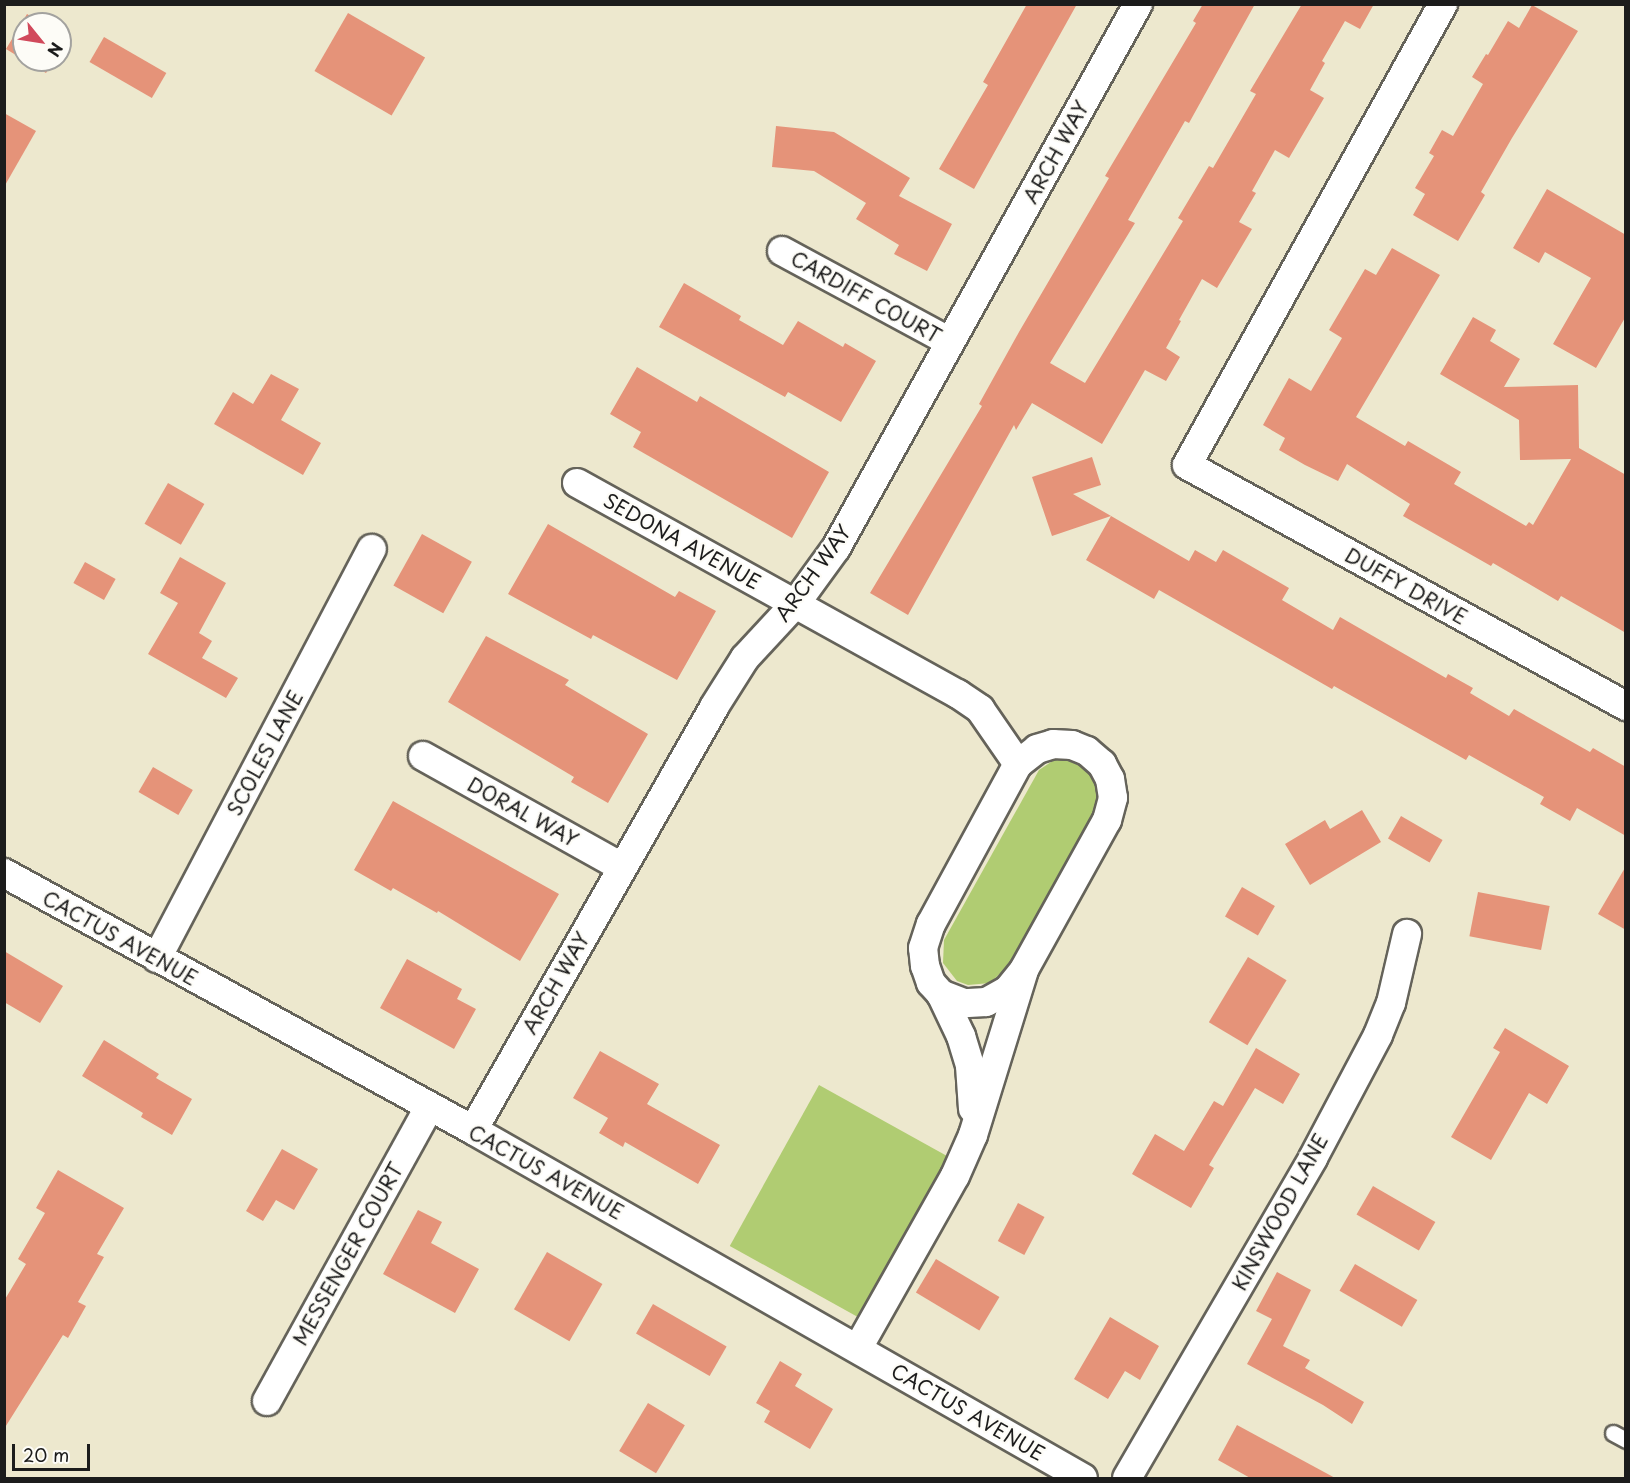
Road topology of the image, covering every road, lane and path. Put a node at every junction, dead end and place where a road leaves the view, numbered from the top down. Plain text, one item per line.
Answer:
1 (1138, 4) edge
2 (1443, 4) edge
3 (782, 251) dead end
4 (950, 342) junction
5 (577, 483) dead end
6 (372, 549) dead end
7 (796, 603) junction
8 (1626, 706) edge
9 (423, 756) dead end
10 (1018, 764) junction
11 (622, 867) junction
12 (4, 873) edge
13 (1407, 934) dead end
14 (157, 958) junction
15 (1024, 970) junction
16 (941, 994) junction
17 (429, 1107) junction
18 (473, 1130) junction
19 (973, 1135) junction
20 (858, 1348) junction
21 (267, 1401) dead end
22 (1083, 1479) edge
23 (1127, 1479) edge

1 - 4 street, ARCH WAY
2 - 8 street, DUFFY DRIVE
3 - 4 street, CARDIFF COURT
4 - 7 street, ARCH WAY
5 - 7 street, SEDONA AVENUE
6 - 14 street, SCOLES LANE
7 - 10 street, SEDONA AVENUE
7 - 11 street, ARCH WAY
9 - 11 street, DORAL WAY
10 - 15 street
10 - 16 street
11 - 18 street, ARCH WAY
12 - 14 street, CACTUS AVENUE
13 - 23 street, KINSWOOD LANE
14 - 17 street, CACTUS AVENUE
15 - 16 street
15 - 19 street
16 - 19 street
17 - 18 street, CACTUS AVENUE
17 - 21 street, MESSENGER COURT
18 - 20 street, CACTUS AVENUE
19 - 20 street
20 - 22 street, CACTUS AVENUE

